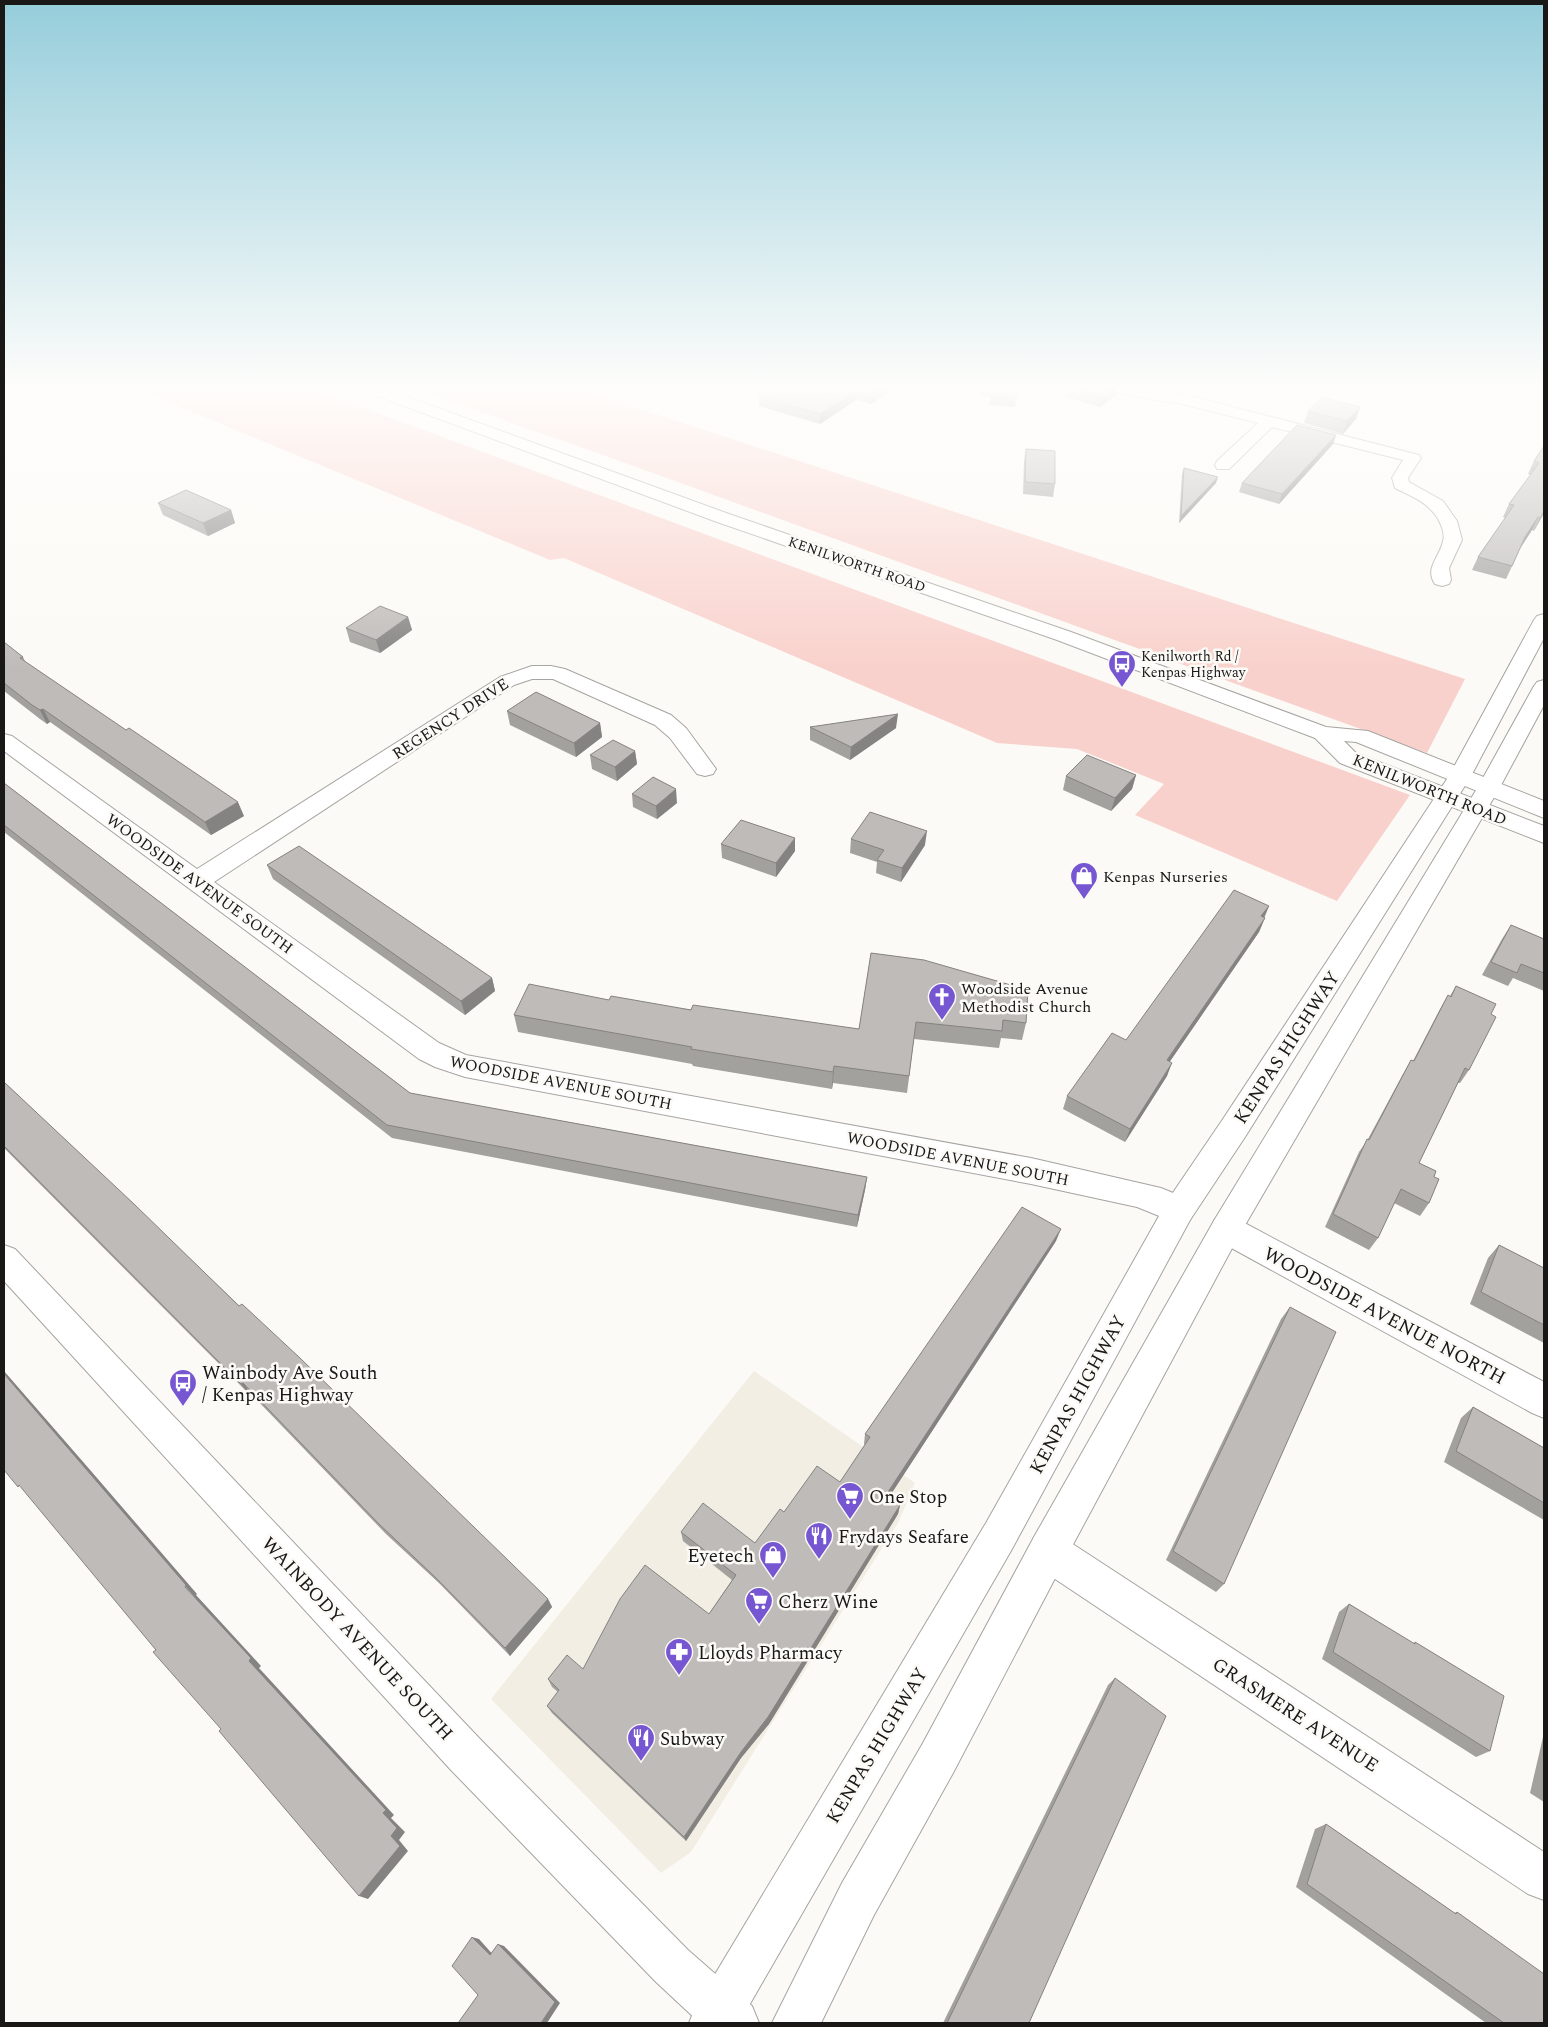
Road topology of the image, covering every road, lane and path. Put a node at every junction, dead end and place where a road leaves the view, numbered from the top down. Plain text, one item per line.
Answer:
1 (618, 480) edge
2 (1400, 480) edge
3 (1442, 580) dead end
4 (1544, 620) edge
5 (1544, 686) edge
6 (4, 741) edge
7 (705, 769) dead end
8 (1454, 786) junction
9 (1483, 797) junction
10 (1544, 810) edge
11 (1544, 835) edge
12 (197, 881) junction
13 (1179, 1210) junction
14 (1226, 1229) junction
15 (4, 1259) edge
16 (1544, 1401) edge
17 (1048, 1551) junction
18 (1544, 1878) edge
19 (723, 2019) edge
20 (796, 2023) edge

1 - 8 main road, KENILWORTH ROAD
2 - 3 main road
4 - 8 main road, KENPAS HIGHWAY
5 - 9 main road
6 - 12 main road, WOODSIDE AVENUE SOUTH
7 - 12 main road, REGENCY DRIVE
8 - 9 main road, KENILWORTH ROAD
8 - 13 main road, KENPAS HIGHWAY
9 - 10 main road, KENILWORTH ROAD
9 - 11 main road, KENILWORTH ROAD
9 - 14 main road
12 - 13 main road, WOODSIDE AVENUE SOUTH
13 - 19 main road, KENPAS HIGHWAY
14 - 16 main road, WOODSIDE AVENUE NORTH
14 - 17 main road
15 - 19 main road, WAINBODY AVENUE SOUTH
17 - 18 main road, GRASMERE AVENUE
17 - 20 main road

